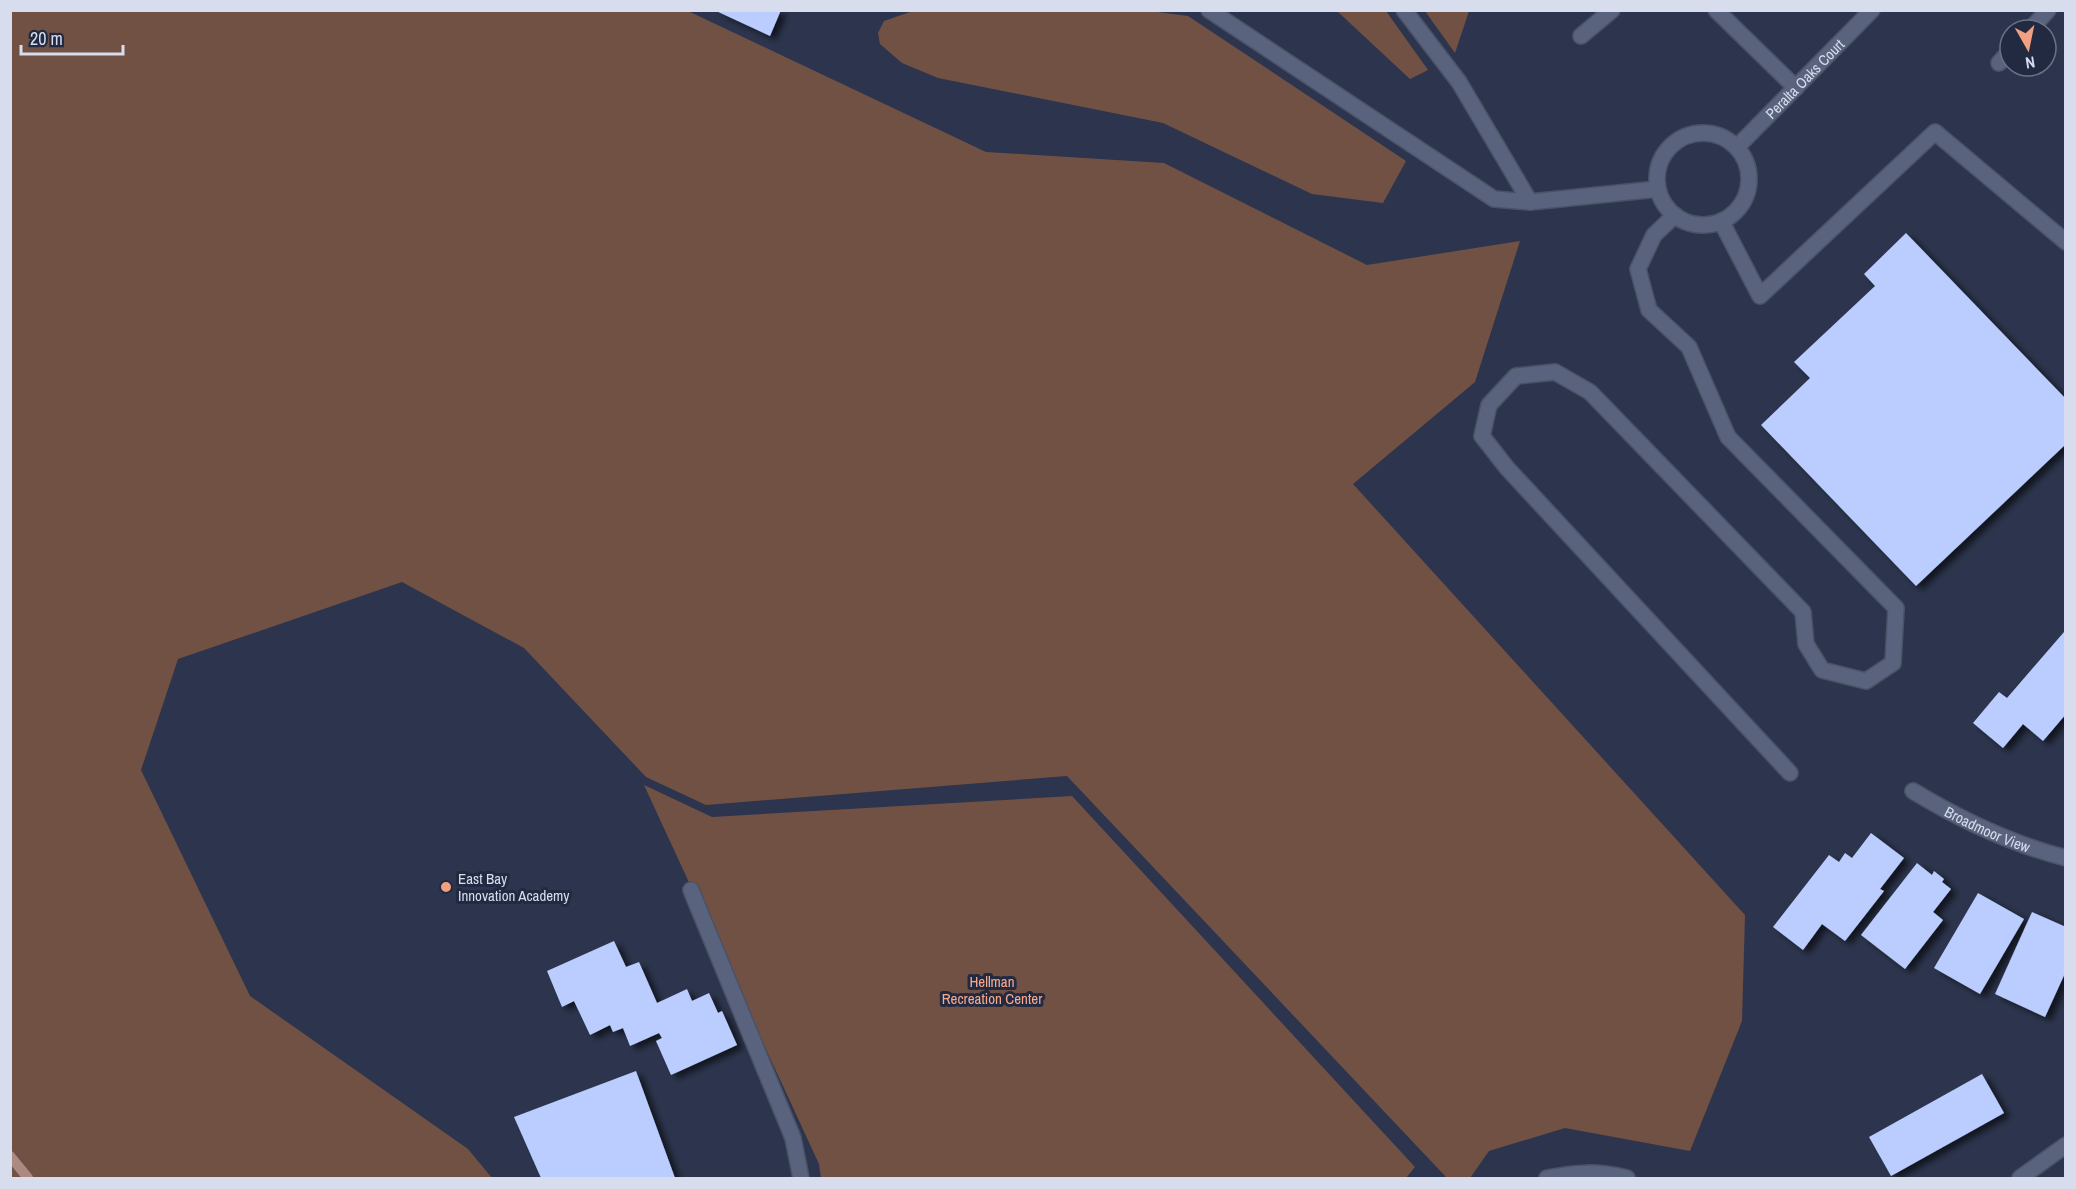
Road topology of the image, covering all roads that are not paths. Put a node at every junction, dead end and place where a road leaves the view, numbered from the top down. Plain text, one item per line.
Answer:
1 (1209, 10) edge
2 (1404, 10) edge
3 (1612, 10) edge
4 (1716, 10) edge
5 (1872, 10) edge
6 (1581, 36) dead end
7 (1796, 88) junction
8 (1737, 147) junction
9 (1658, 189) junction
10 (1530, 202) junction
11 (1675, 215) junction
12 (1721, 221) junction
13 (2066, 242) edge
14 (1790, 773) dead end
15 (1913, 791) dead end
16 (2066, 858) edge
17 (691, 890) dead end
18 (2066, 1145) edge
19 (801, 1179) edge
20 (1547, 1179) edge
21 (1627, 1179) edge
22 (2020, 1179) edge

1 - 10 street
2 - 10 street
3 - 6 street
4 - 7 street
5 - 7 street, Peralta Oaks Court
7 - 8 street, Peralta Oaks Court
8 - 9 street
8 - 12 street
9 - 10 street
9 - 11 street
11 - 12 street
11 - 14 street
12 - 13 street
15 - 16 street, Broadmoor View
17 - 19 street
18 - 22 street
20 - 21 street

